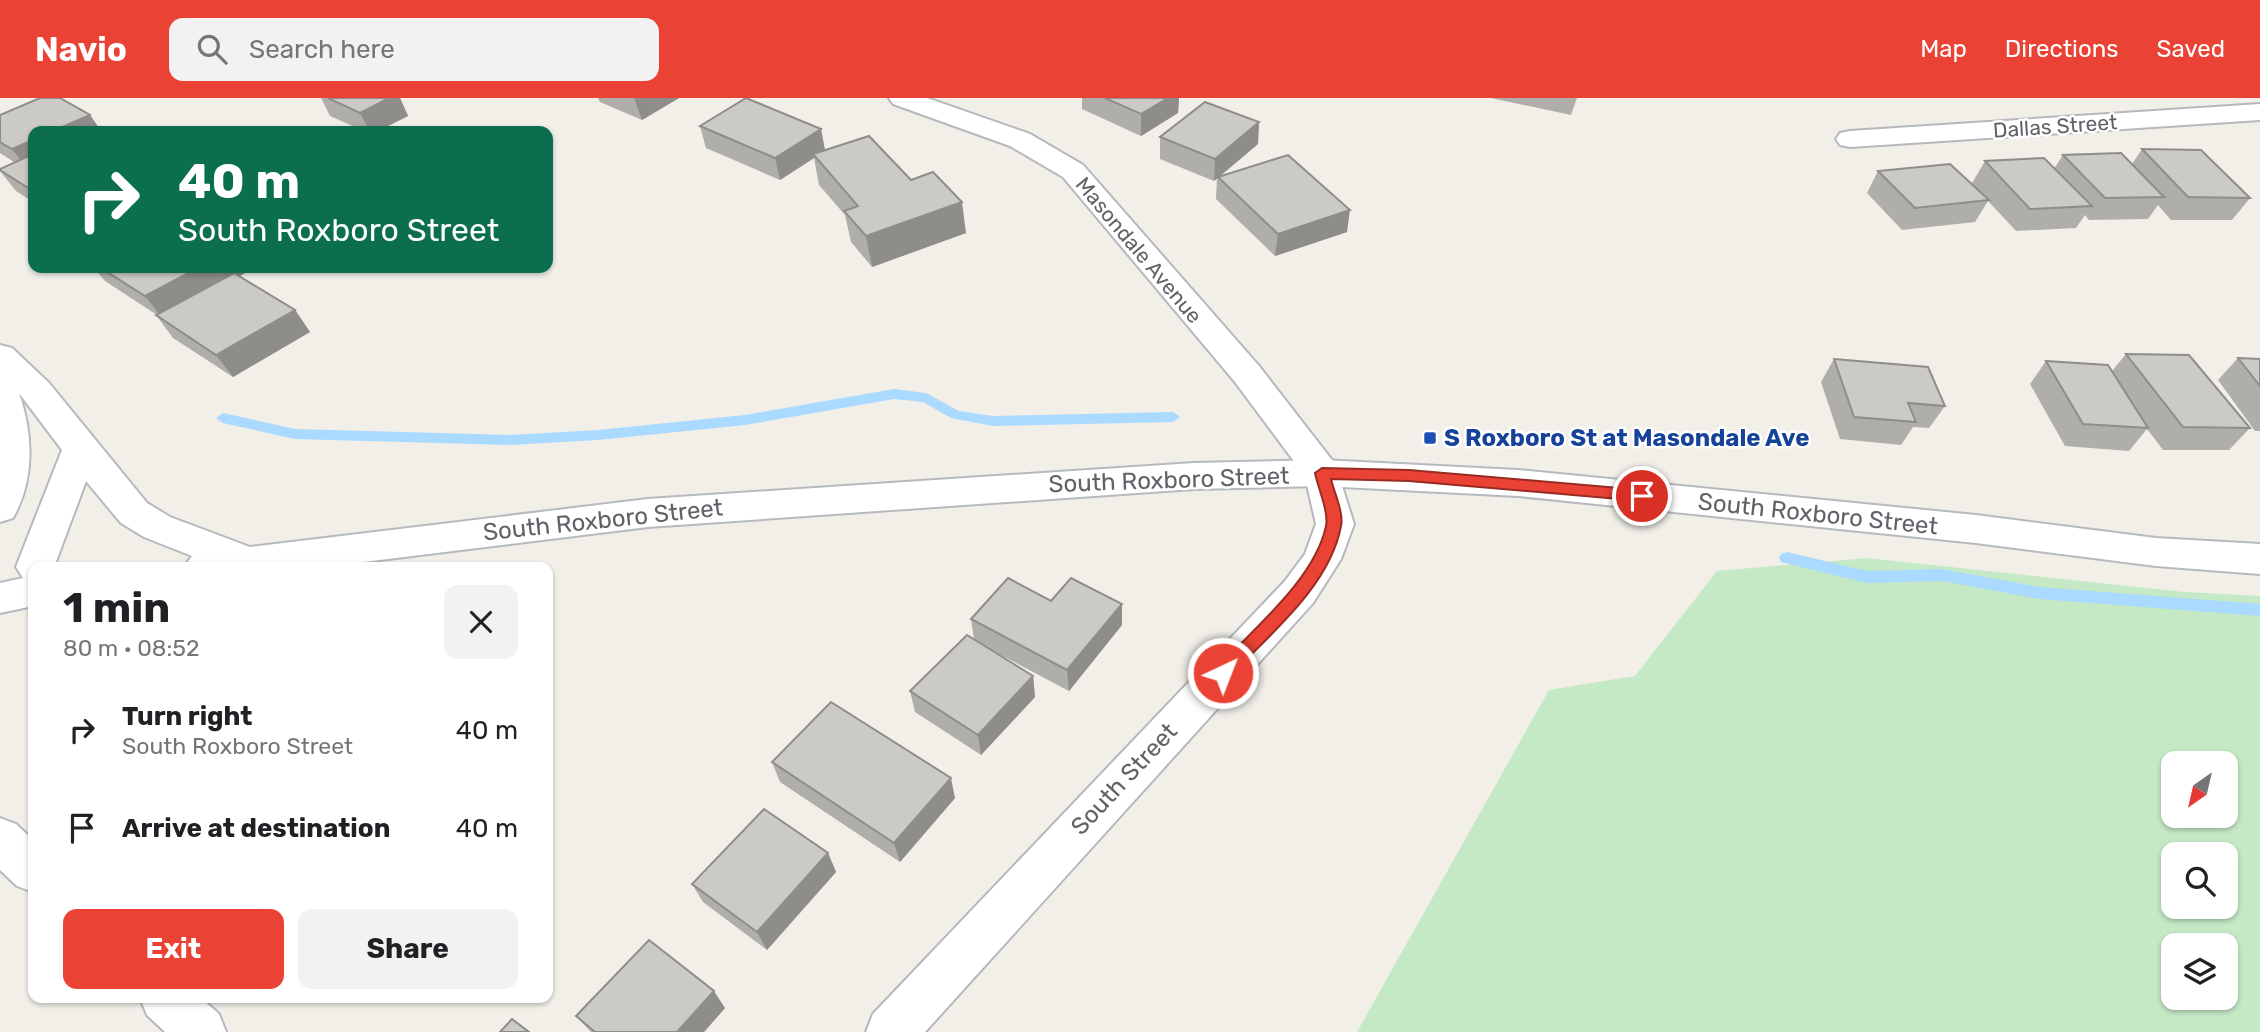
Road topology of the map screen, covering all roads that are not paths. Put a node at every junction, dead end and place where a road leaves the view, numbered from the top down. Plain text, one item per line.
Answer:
1 (902, 98) edge
2 (2260, 112) edge
3 (1850, 139) dead end
4 (0, 356) edge
5 (0, 388) edge
6 (80, 449) junction
7 (1322, 473) junction
8 (0, 508) edge
9 (2260, 559) edge
10 (248, 561) junction
11 (34, 562) edge
12 (240, 562) edge
13 (0, 839) edge
14 (28, 866) edge
15 (170, 1003) edge
16 (201, 1032) edge
17 (891, 1032) edge

1 - 7 street, Masondale Avenue
2 - 3 street, Dallas Street
4 - 6 street
5 - 8 street
6 - 10 street
6 - 11 street
7 - 9 street, South Roxboro Street
7 - 10 street, South Roxboro Street
7 - 17 street, South Street
10 - 12 street, South Roxboro Street
13 - 14 street
15 - 16 street

